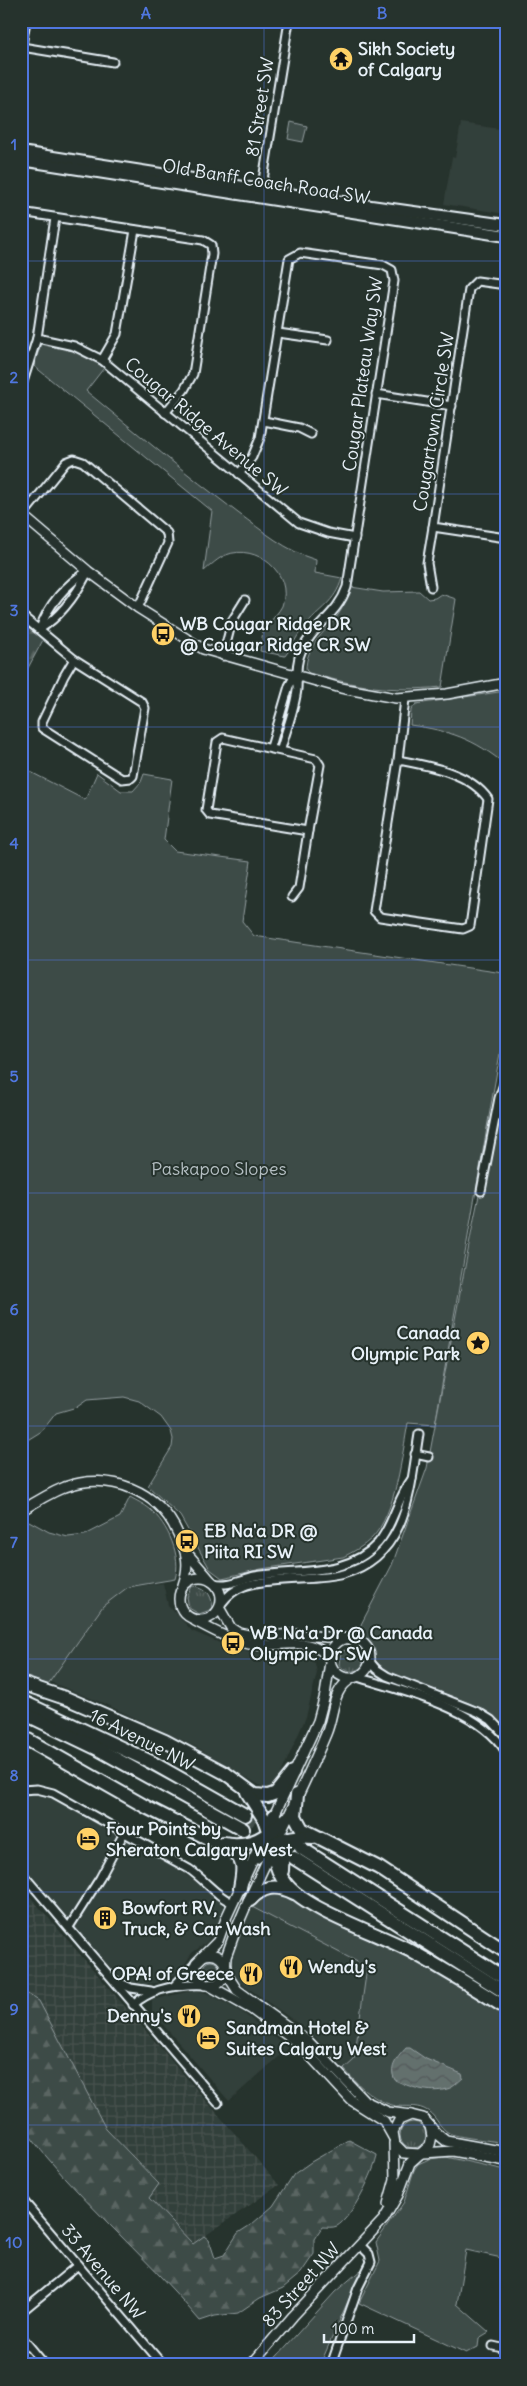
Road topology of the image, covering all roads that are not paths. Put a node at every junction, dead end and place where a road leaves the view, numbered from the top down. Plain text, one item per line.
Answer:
1 (26, 21) edge
2 (289, 21) edge
3 (22, 47) edge
4 (21, 52) edge
5 (113, 62) dead end
6 (21, 152) edge
7 (21, 160) edge
8 (260, 194) junction
9 (21, 212) edge
10 (55, 218) junction
11 (506, 225) edge
12 (135, 230) junction
13 (506, 236) edge
14 (506, 284) edge
15 (278, 333) junction
16 (37, 338) junction
17 (328, 340) dead end
18 (102, 360) junction
19 (28, 369) junction
20 (21, 377) edge
21 (21, 388) edge
22 (376, 394) junction
23 (452, 406) junction
24 (166, 413) junction
25 (264, 421) junction
26 (311, 434) dead end
27 (239, 474) junction
28 (22, 515) edge
29 (433, 527) junction
30 (355, 538) junction
31 (506, 538) edge
32 (88, 572) junction
33 (431, 586) dead end
34 (245, 600) dead end
35 (138, 608) junction
36 (21, 615) edge
37 (40, 629) junction
38 (223, 656) junction
39 (74, 659) junction
40 (295, 675) junction
41 (506, 683) edge
42 (405, 699) junction
43 (271, 747) junction
44 (281, 749) junction
45 (398, 760) junction
46 (308, 831) junction
47 (292, 897) dead end
48 (506, 1065) edge
49 (505, 1081) edge
50 (481, 1191) dead end
51 (419, 1434) dead end
52 (416, 1454) junction
53 (429, 1457) dead end
54 (412, 1478) junction
55 (21, 1511) edge
56 (187, 1553) junction
57 (213, 1582) junction
58 (183, 1585) junction
59 (221, 1606) junction
60 (195, 1621) junction
61 (349, 1639) junction
62 (330, 1660) junction
63 (370, 1662) junction
64 (355, 1677) junction
65 (21, 1684) edge
66 (21, 1701) edge
67 (21, 1712) edge
68 (21, 1736) edge
69 (506, 1736) edge
70 (506, 1752) edge
71 (293, 1772) junction
72 (244, 1788) junction
73 (21, 1790) edge
74 (298, 1795) junction
75 (245, 1815) tunnel mouth
76 (279, 1818) junction
77 (243, 1829) tunnel mouth
78 (124, 1833) junction
79 (204, 1837) junction
80 (271, 1840) junction
81 (308, 1840) junction
82 (255, 1858) joint
83 (294, 1858) dead end
84 (21, 1872) edge
85 (284, 1881) junction
86 (240, 1888) junction
87 (296, 1894) junction
88 (250, 1900) junction
89 (233, 1903) junction
90 (424, 1925) junction
91 (69, 1927) junction
92 (506, 1950) edge
93 (199, 1959) junction
94 (226, 1970) junction
95 (506, 1970) edge
96 (111, 1979) junction
97 (506, 1980) edge
98 (208, 1985) junction
99 (174, 1986) junction
100 (154, 1991) junction
101 (506, 1993) edge
102 (133, 2005) junction
103 (506, 2008) edge
104 (218, 2103) dead end
105 (411, 2115) junction
106 (430, 2126) junction
107 (393, 2139) junction
108 (506, 2152) edge
109 (420, 2154) junction
110 (506, 2161) edge
111 (21, 2198) edge
112 (375, 2228) junction
113 (360, 2245) junction
114 (78, 2265) junction
115 (21, 2312) edge
116 (21, 2336) edge
117 (494, 2346) dead end
118 (506, 2350) edge
119 (45, 2365) edge
120 (163, 2365) edge
121 (252, 2365) edge
122 (331, 2365) edge

1 - 3 street
2 - 8 street, 81 Street SW
3 - 4 street
3 - 5 street
6 - 8 main road, Old Banff Coach Road SW
7 - 8 main road, Old Banff Coach Road SW
8 - 11 main road, Old Banff Coach Road SW
8 - 13 main road, Old Banff Coach Road SW
9 - 10 street
10 - 12 street
10 - 16 street
12 - 18 street
12 - 24 street
14 - 23 street, Cougartown Circle SW
15 - 17 street
15 - 22 street, Cougar Plateau Way SW
15 - 25 street, Cougar Plateau Way SW
16 - 18 street, Cougar Ridge Avenue SW
16 - 19 street
18 - 24 street, Cougar Ridge Avenue SW
19 - 20 street
19 - 21 street
22 - 23 street
22 - 30 street, Cougar Plateau Way SW
23 - 29 street, Cougartown Circle SW
24 - 27 street, Cougar Ridge Avenue SW
25 - 26 street
25 - 27 street, Cougar Plateau Way SW
27 - 30 street, Cougar Ridge Avenue SW
28 - 32 street
28 - 35 street
29 - 31 street, Cougartown Circle SW
29 - 33 street
30 - 40 street, Cougar Plateau Way SW
32 - 35 street
32 - 37 street
34 - 38 street
35 - 38 street
36 - 37 street
37 - 39 street
38 - 40 street
39 - 39 street
40 - 42 street
40 - 43 street
40 - 44 street
41 - 42 street
42 - 45 street
43 - 44 street
43 - 46 street
44 - 46 street
45 - 45 street
46 - 47 street
48 - 49 street
49 - 50 street
51 - 52 street
52 - 53 street
52 - 54 street
54 - 57 street
54 - 59 street
55 - 56 street
56 - 57 street
56 - 58 street
57 - 58 street
57 - 59 street
58 - 60 street
59 - 60 street
59 - 61 street
60 - 62 street
61 - 62 street
61 - 63 street
62 - 64 street
62 - 71 street
63 - 64 street
63 - 69 street
64 - 70 street
64 - 74 street
65 - 72 highway
66 - 75 highway, 16 Avenue NW
67 - 77 highway, 16 Avenue NW
68 - 79 highway
71 - 72 highway
71 - 76 street
72 - 80 highway
73 - 78 street
74 - 76 street
74 - 81 highway
76 - 80 highway
78 - 89 street
78 - 91 street
79 - 80 highway
79 - 86 highway
80 - 81 highway
80 - 82 highway
80 - 85 highway
80 - 88 street
81 - 85 highway
81 - 90 highway
81 - 92 highway
82 - 86 street
83 - 101 highway
84 - 91 street
85 - 87 highway
86 - 89 street
87 - 88 highway
87 - 103 highway
88 - 94 street
89 - 93 street
90 - 95 highway
90 - 97 highway
91 - 96 street
93 - 94 street
93 - 98 street
93 - 99 street
94 - 98 street
94 - 105 street
96 - 100 street
96 - 102 street
98 - 99 street
98 - 107 street
99 - 100 street
100 - 102 street
102 - 104 street
105 - 106 street
105 - 107 street
106 - 108 street
106 - 109 street
107 - 109 street
107 - 112 street, 83 Street NW
109 - 110 street
109 - 112 street, 83 Street NW
111 - 114 street, 33 Avenue NW
112 - 113 street, 83 Street NW
113 - 121 street, 83 Street NW
113 - 122 street
114 - 115 street
114 - 120 street, 33 Avenue NW
116 - 119 street
117 - 118 street

